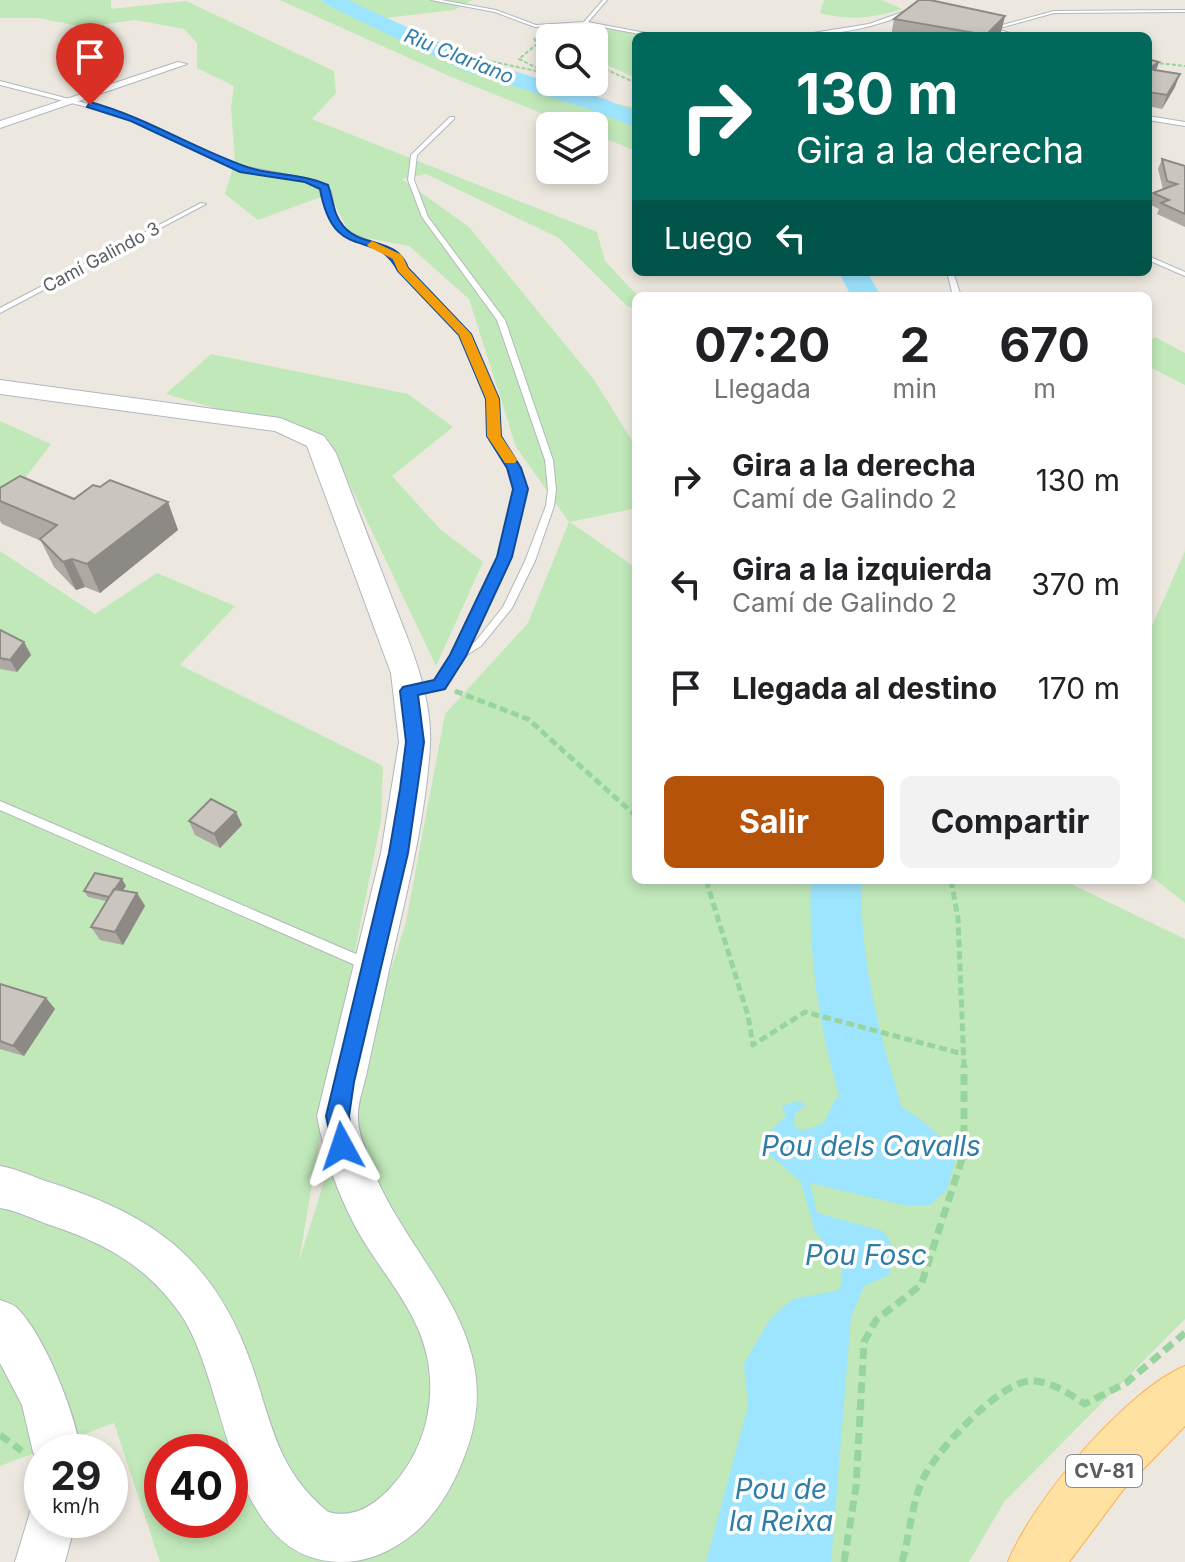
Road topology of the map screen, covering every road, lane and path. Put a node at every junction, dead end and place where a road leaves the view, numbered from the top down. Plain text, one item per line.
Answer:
1 (433, 0) edge
2 (605, 0) edge
3 (921, 10) edge
4 (1185, 11) edge
5 (585, 23) junction
6 (579, 24) edge
7 (977, 27) edge
8 (527, 29) dead end
9 (990, 29) junction
10 (536, 30) edge
11 (636, 32) edge
12 (823, 32) edge
13 (1002, 32) edge
14 (435, 44) dead end
15 (536, 45) edge
16 (1152, 62) edge
17 (182, 64) dead end
18 (1185, 66) edge
19 (536, 67) edge
20 (536, 70) edge
21 (608, 70) edge
22 (632, 81) edge
23 (0, 83) edge
24 (74, 101) junction
25 (452, 118) dead end
26 (1152, 119) edge
27 (1185, 124) edge
28 (0, 125) edge
29 (203, 204) dead end
30 (1152, 260) edge
31 (1185, 274) edge
32 (0, 311) edge
33 (0, 387) edge
34 (458, 656) junction
35 (424, 688) junction
36 (0, 805) edge
37 (632, 812) edge
38 (707, 884) edge
39 (952, 884) edge
40 (371, 966) junction
41 (963, 1054) junction
42 (0, 1187) edge
43 (0, 1322) edge
44 (1185, 1333) edge
45 (1185, 1392) edge
46 (52, 1434) edge
47 (46, 1538) edge
48 (40, 1562) edge
49 (844, 1562) edge
50 (902, 1562) edge
51 (1036, 1562) edge

1 - 5 lane
2 - 5 lane
3 - 12 lane
4 - 9 lane
5 - 6 lane
5 - 11 lane
7 - 9 lane
8 - 10 lane
9 - 13 lane
14 - 20 path
15 - 19 path
16 - 18 path
17 - 24 street
21 - 22 path
23 - 24 lane
24 - 28 street
24 - 34 lane
25 - 34 lane
26 - 27 lane
29 - 32 lane, Camí Galindo 3
30 - 31 lane
33 - 35 street
34 - 35 lane
35 - 37 path
35 - 40 street
36 - 40 lane
38 - 41 path
39 - 41 path
40 - 42 street
41 - 49 path
43 - 46 street
44 - 50 path
45 - 51 main road, CV-81
47 - 48 street

